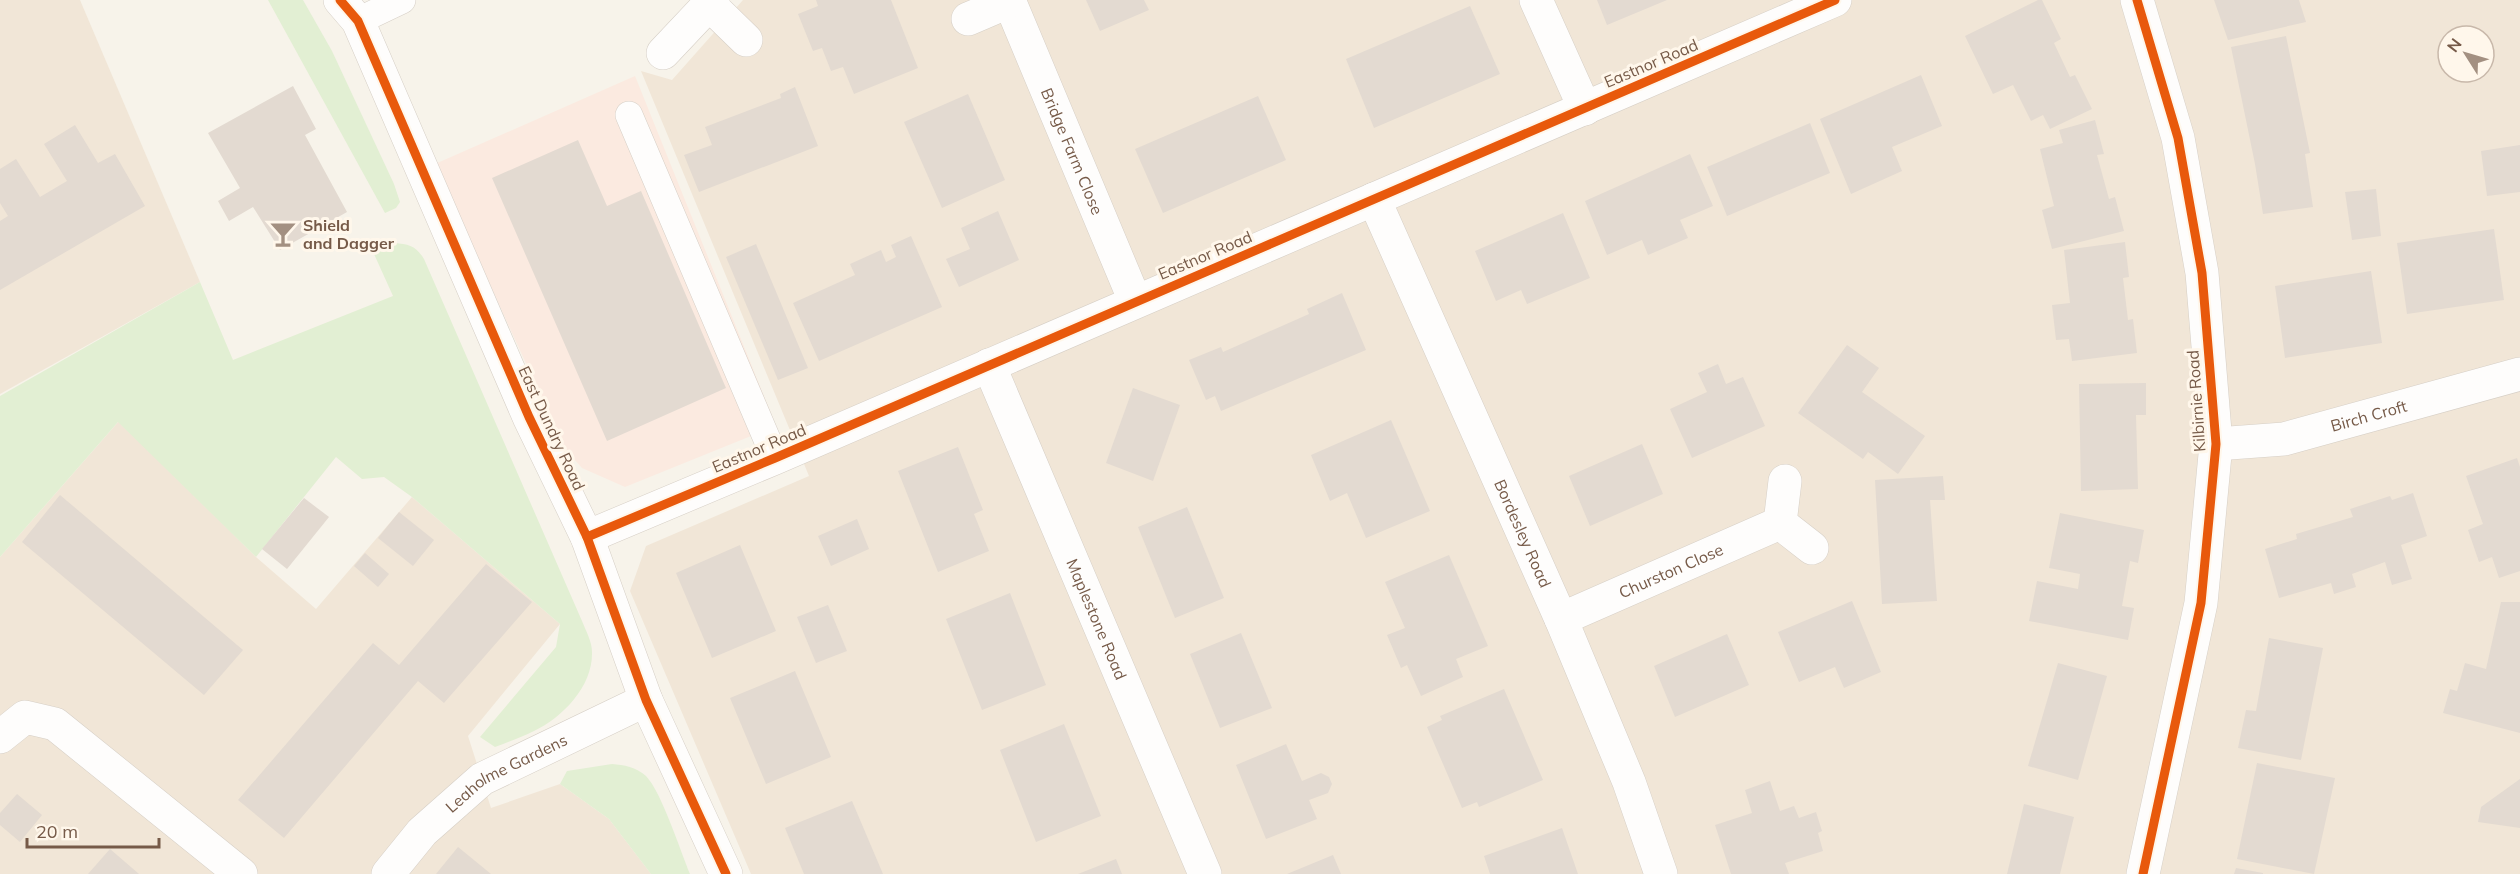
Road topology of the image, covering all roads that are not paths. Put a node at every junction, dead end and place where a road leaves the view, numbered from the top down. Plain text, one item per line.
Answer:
1 (402, 0) edge
2 (1536, 0) edge
3 (1835, 0) edge
4 (2137, 0) edge
5 (1010, 1) edge
6 (711, 2) edge
7 (349, 10) edge
8 (968, 19) dead end
9 (746, 40) dead end
10 (663, 53) dead end
11 (1585, 109) junction
12 (629, 115) dead end
13 (1374, 199) junction
14 (1135, 301) junction
15 (989, 365) junction
16 (2520, 374) edge
17 (2216, 444) junction
18 (775, 458) junction
19 (1785, 482) dead end
20 (1780, 523) junction
21 (587, 537) junction
22 (1812, 548) dead end
23 (1562, 619) junction
24 (646, 700) junction
25 (0, 737) edge
26 (241, 874) edge
27 (388, 874) edge
28 (726, 874) edge
29 (1205, 874) edge
30 (1661, 874) edge
31 (2143, 874) edge

1 - 7 lane
2 - 11 street
3 - 11 street, Eastnor Road
4 - 17 street, Kilbirnie Road
5 - 8 street, Bridge Farm Close
5 - 14 street, Bridge Farm Close
6 - 9 street
6 - 10 street
7 - 21 street, East Dundry Road
11 - 13 street, Eastnor Road
12 - 18 lane
13 - 14 street, Eastnor Road
13 - 23 street, Bordesley Road
14 - 15 street, Eastnor Road
15 - 18 street, Eastnor Road
15 - 29 street, Maplestone Road
16 - 17 street, Birch Croft
17 - 31 street, Kilbirnie Road
18 - 21 street, Eastnor Road
19 - 20 street
20 - 22 street
20 - 23 street, Churston Close
21 - 24 street, East Dundry Road
23 - 30 street, Bordesley Road
24 - 27 street, Leaholme Gardens
24 - 28 street, East Dundry Road
25 - 26 street

